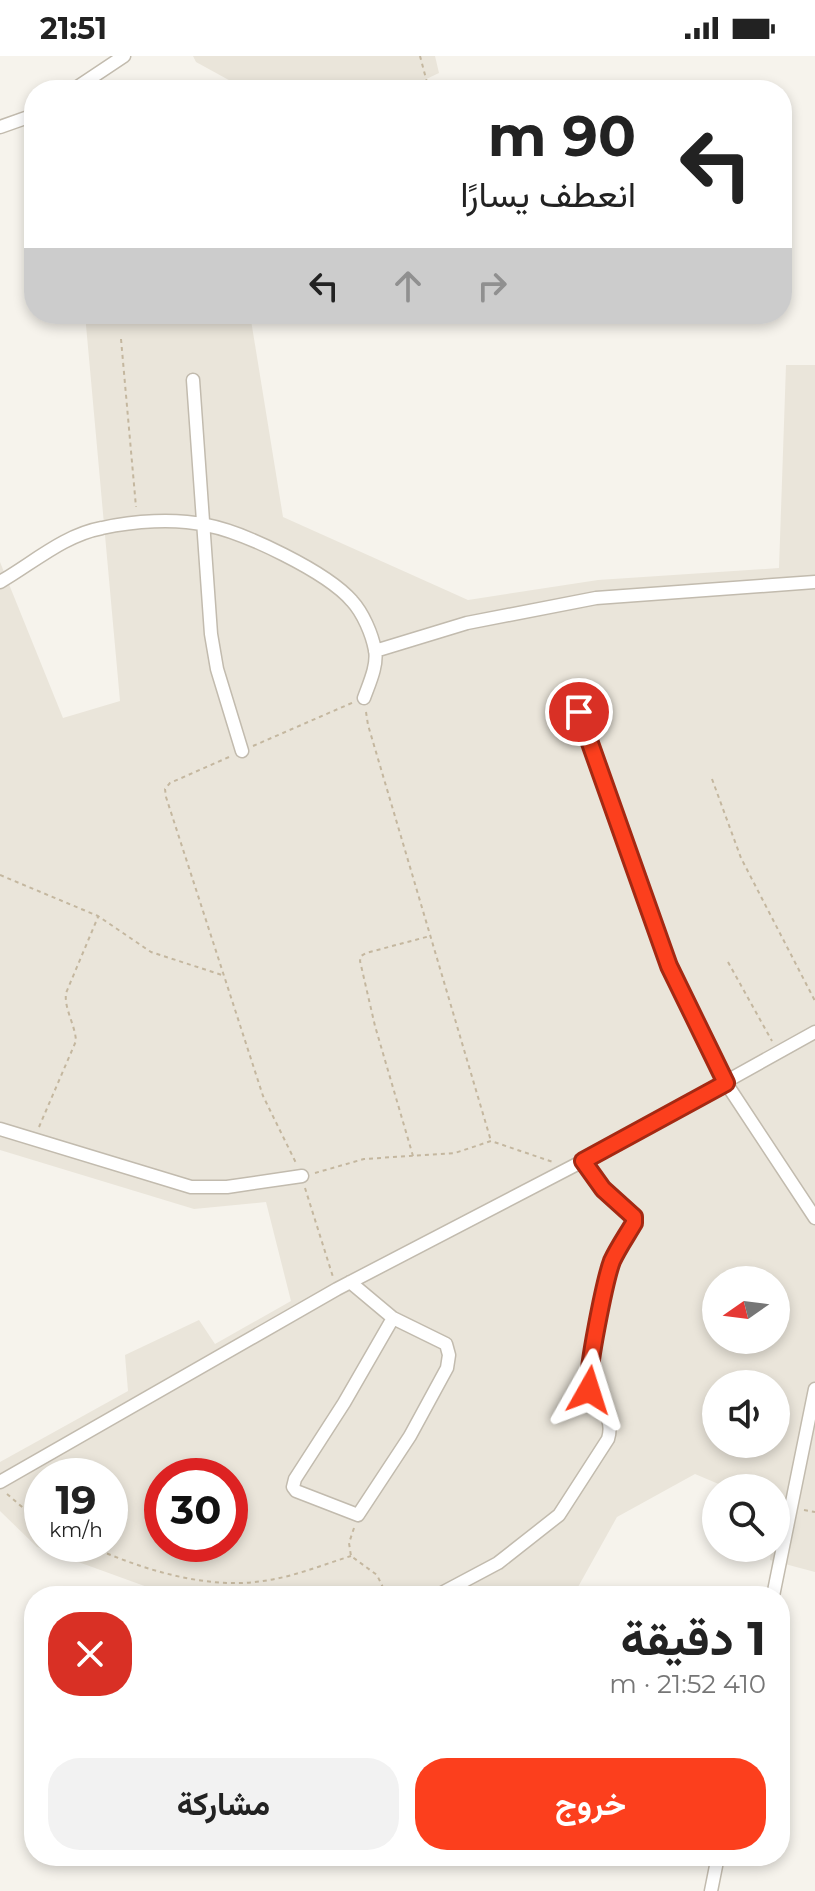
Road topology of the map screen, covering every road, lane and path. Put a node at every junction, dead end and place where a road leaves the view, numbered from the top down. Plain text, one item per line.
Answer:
1 (124, 56) edge
2 (420, 56) edge
3 (88, 80) edge
4 (426, 80) edge
5 (24, 119) edge
6 (0, 127) edge
7 (121, 339) dead end
8 (193, 380) dead end
9 (138, 524) junction
10 (202, 524) junction
11 (0, 582) edge
12 (815, 582) edge
13 (375, 651) junction
14 (364, 698) junction
15 (579, 712) dead end
16 (242, 751) junction
17 (712, 779) dead end
18 (0, 875) edge
19 (98, 916) junction
20 (431, 935) junction
21 (728, 962) dead end
22 (223, 975) junction
23 (815, 1001) edge
24 (815, 1032) edge
25 (778, 1053) junction
26 (726, 1083) junction
27 (0, 1129) edge
28 (33, 1140) junction
29 (491, 1141) junction
30 (413, 1156) junction
31 (583, 1161) junction
32 (566, 1169) junction
33 (302, 1176) junction
34 (815, 1218) edge
35 (350, 1282) junction
36 (337, 1289) junction
37 (393, 1318) junction
38 (815, 1389) edge
39 (0, 1484) edge
40 (24, 1507) edge
41 (358, 1515) junction
42 (351, 1556) junction
43 (128, 1559) edge
44 (382, 1586) edge
45 (455, 1586) edge
46 (775, 1586) edge
47 (716, 1866) edge
48 (711, 1891) edge

1 - 3 street
2 - 4 path
5 - 6 street
7 - 9 path
8 - 10 street
9 - 10 street
9 - 11 street
10 - 13 street
10 - 16 street
12 - 13 street
13 - 14 street
14 - 16 path
14 - 20 path
15 - 26 street
16 - 22 path
17 - 23 path
18 - 19 path
19 - 22 path
19 - 28 path
20 - 29 path
20 - 30 path
21 - 25 path
22 - 33 path
24 - 25 street
25 - 26 street
26 - 31 street
26 - 34 street
27 - 28 street
28 - 33 street
29 - 30 path
29 - 32 path
30 - 33 path
31 - 32 street
31 - 45 street
32 - 35 street
33 - 36 path
35 - 36 street
35 - 37 street
36 - 39 street
37 - 41 street
37 - 41 street
38 - 46 street
39 - 40 path
41 - 42 path
42 - 43 path
42 - 44 path
47 - 48 street

